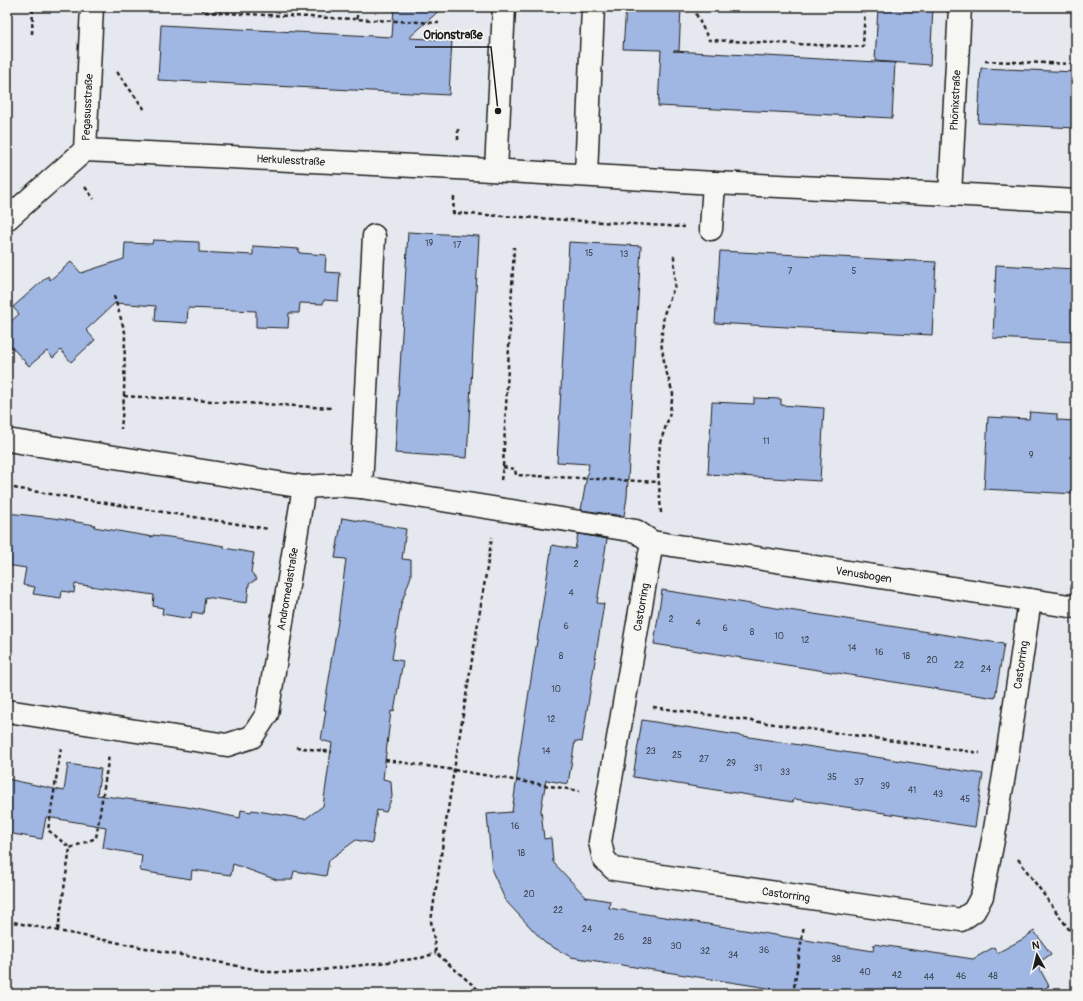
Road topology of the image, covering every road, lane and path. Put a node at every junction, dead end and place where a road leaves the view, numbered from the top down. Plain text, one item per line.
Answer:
1 (33, 7) edge
2 (92, 7) edge
3 (203, 7) edge
4 (357, 7) edge
5 (504, 7) edge
6 (593, 7) edge
7 (695, 7) edge
8 (865, 7) edge
9 (960, 7) edge
10 (357, 19) junction
11 (440, 23) dead end
12 (32, 34) dead end
13 (956, 60) junction
14 (1076, 64) edge
15 (114, 68) dead end
16 (145, 110) dead end
17 (85, 150) junction
18 (496, 170) junction
19 (586, 175) junction
20 (714, 183) junction
21 (950, 194) junction
22 (1076, 201) edge
23 (453, 213) dead end
24 (7, 219) edge
25 (711, 229) joint
26 (374, 236) dead end
27 (514, 247) dead end
28 (674, 255) dead end
29 (114, 296) dead end
30 (124, 396) junction
31 (331, 408) dead end
32 (7, 440) edge
33 (118, 457) junction
34 (503, 467) junction
35 (659, 482) junction
36 (304, 487) junction
37 (361, 487) junction
38 (7, 488) edge
39 (496, 509) junction
40 (296, 533) junction
41 (652, 542) junction
42 (1030, 600) junction
43 (1076, 607) edge
44 (624, 703) junction
45 (7, 711) edge
46 (66, 720) junction
47 (114, 728) junction
48 (296, 747) dead end
49 (332, 752) dead end
50 (1006, 757) junction
51 (385, 760) dead end
52 (454, 770) junction
53 (608, 796) junction
54 (994, 834) junction
55 (70, 848) junction
56 (808, 898) junction
57 (7, 921) edge
58 (58, 930) junction
59 (1076, 939) edge
60 (436, 953) junction
61 (483, 994) edge
62 (793, 994) edge

1 - 12 path
2 - 17 street, Pegasusstraße
3 - 10 path
4 - 10 path
5 - 18 street
6 - 19 street
7 - 8 path
9 - 13 street, Phönixstraße
10 - 11 path
13 - 14 path
13 - 21 street, Phönixstraße
15 - 16 path
17 - 18 street, Herkulesstraße
17 - 24 street, Pegasusstraße
18 - 19 street, Herkulesstraße
19 - 20 street, Herkulesstraße
20 - 21 street, Herkulesstraße
20 - 25 street
21 - 22 street, Herkulesstraße
23 - 25 path
26 - 37 street
27 - 34 path
28 - 35 path
29 - 30 path
30 - 31 path
30 - 33 path
32 - 33 street
33 - 36 street
34 - 35 path
34 - 39 path
35 - 41 path
36 - 37 street
36 - 40 street, Andromedastraße
37 - 39 street
38 - 40 path
39 - 41 street
39 - 52 path
40 - 47 street, Andromedastraße
41 - 42 street, Venusbogen
41 - 44 street, Castorring
42 - 43 street, Venusbogen
42 - 50 street, Castorring
44 - 50 path
44 - 53 street, Castorring
45 - 46 street, Andromedastraße
46 - 47 street, Andromedastraße
46 - 55 path
47 - 55 path
48 - 49 path
50 - 54 street, Castorring
51 - 52 path
52 - 53 path
52 - 60 path
53 - 56 street, Castorring
54 - 56 street, Castorring
54 - 59 path
55 - 58 path
56 - 62 path
57 - 58 path
58 - 60 path
60 - 61 path

